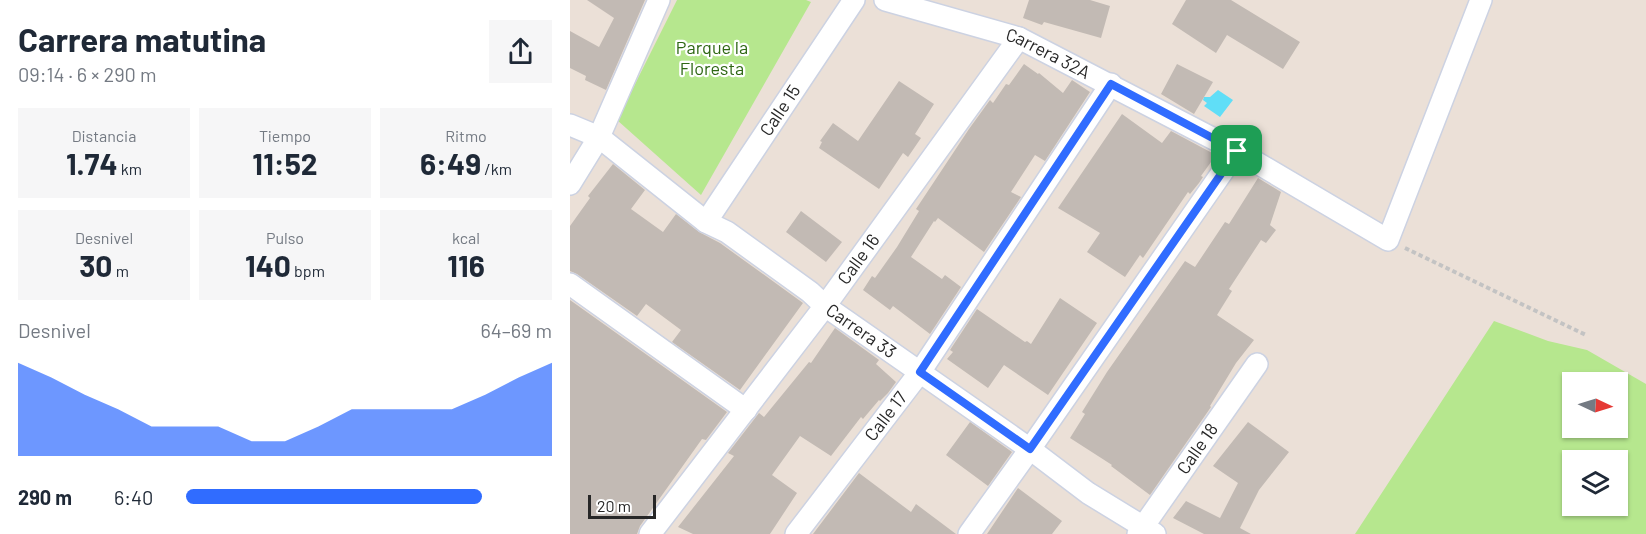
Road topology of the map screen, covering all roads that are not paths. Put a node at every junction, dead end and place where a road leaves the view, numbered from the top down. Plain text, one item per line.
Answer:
1 (660, 0) edge
2 (854, 0) edge
3 (885, 0) edge
4 (1481, 0) edge
5 (1019, 38) junction
6 (1111, 84) junction
7 (570, 125) edge
8 (598, 137) junction
9 (1237, 151) junction
10 (570, 184) edge
11 (706, 222) junction
12 (570, 284) edge
13 (825, 306) junction
14 (1257, 364) dead end
15 (920, 372) junction
16 (746, 410) junction
17 (1030, 449) junction
18 (1145, 532) edge
19 (650, 534) edge
20 (796, 534) edge
21 (969, 534) edge

1 - 8 street
2 - 11 street, Calle 15
3 - 5 street, Carrera 32A
4 - 9 street, Carrera 32A
5 - 6 street, Carrera 32A
5 - 13 street, Calle 16
6 - 9 street, Carrera 32A
6 - 15 street, Calle 17
7 - 8 street, Carrera 33
8 - 10 street
8 - 11 street, Carrera 33
9 - 17 street
11 - 13 street, Carrera 33
12 - 16 street
13 - 15 street, Carrera 33
13 - 16 street, Calle 16
14 - 18 street, Calle 18
15 - 17 street, Carrera 33
15 - 20 street, Calle 17
16 - 19 street, Calle 16
17 - 18 street, Carrera 33
17 - 21 street

